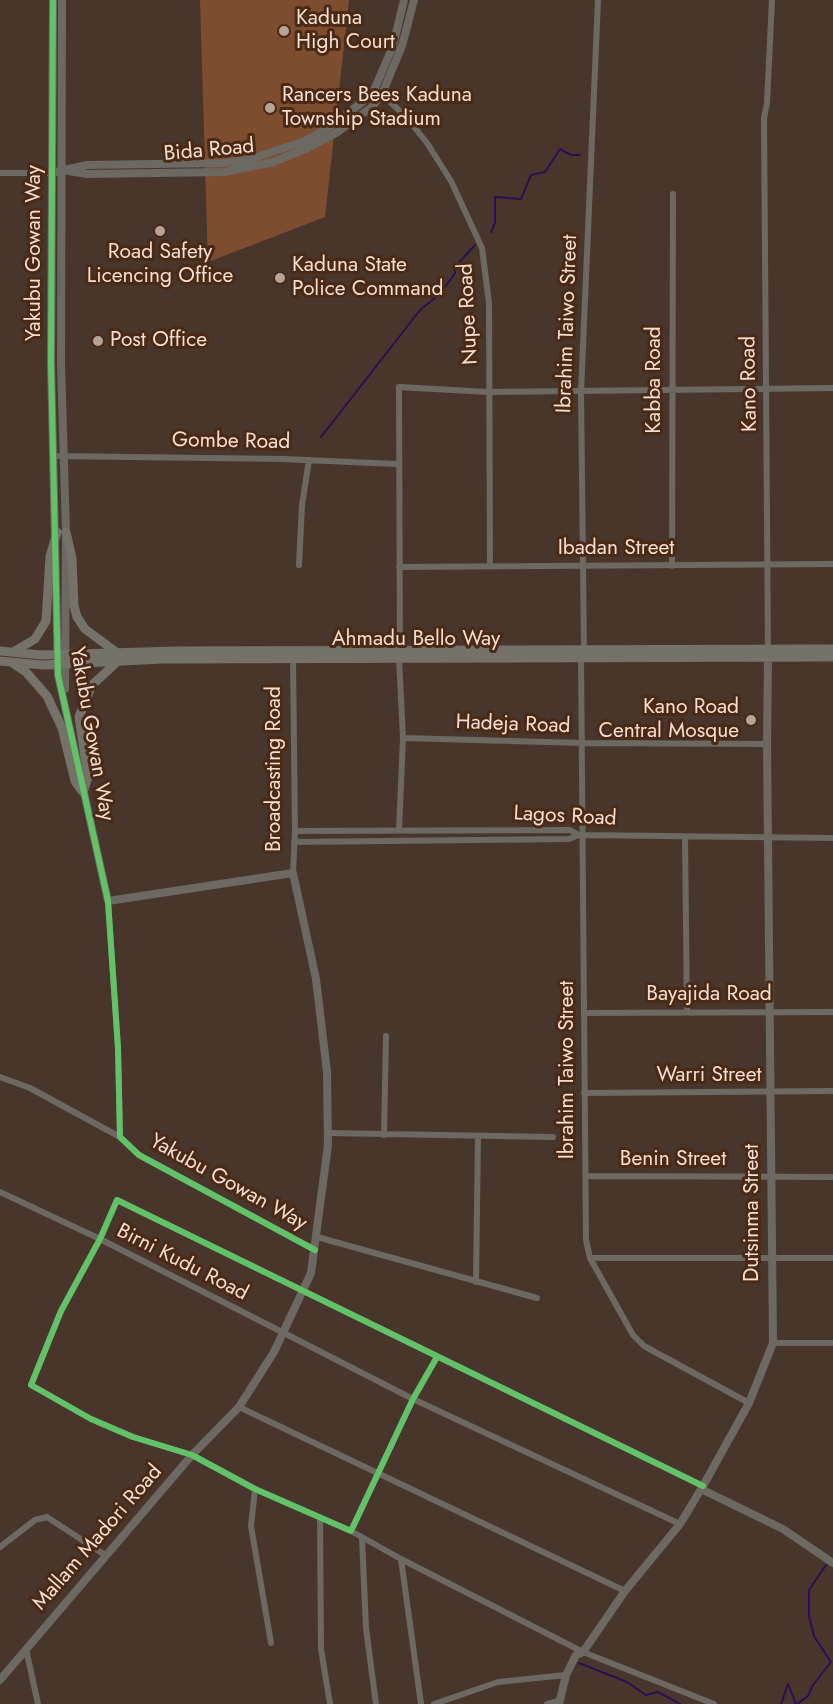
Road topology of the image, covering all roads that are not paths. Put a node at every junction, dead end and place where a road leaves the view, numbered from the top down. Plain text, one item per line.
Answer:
1 (53, 0) edge
2 (62, 0) edge
3 (404, 0) edge
4 (414, 0) edge
5 (598, 0) edge
6 (772, 0) edge
7 (382, 94) junction
8 (63, 170) junction
9 (0, 173) edge
10 (51, 173) junction
11 (673, 194) dead end
12 (833, 388) edge
13 (766, 390) junction
14 (488, 392) junction
15 (581, 392) junction
16 (671, 392) junction
17 (54, 456) junction
18 (64, 456) junction
19 (309, 460) junction
20 (398, 464) junction
21 (61, 532) junction
22 (833, 564) edge
23 (299, 565) dead end
24 (489, 565) junction
25 (583, 565) junction
26 (768, 565) junction
27 (672, 566) junction
28 (399, 567) junction
29 (833, 649) edge
30 (0, 651) edge
31 (116, 652) junction
32 (400, 654) junction
33 (582, 654) junction
34 (768, 654) junction
35 (12, 657) junction
36 (833, 657) edge
37 (86, 659) junction
38 (293, 659) junction
39 (0, 661) edge
40 (116, 663) junction
41 (402, 738) junction
42 (583, 743) junction
43 (766, 744) junction
44 (83, 792) junction
45 (399, 830) junction
46 (295, 831) junction
47 (582, 835) junction
48 (685, 837) junction
49 (833, 838) edge
50 (768, 839) junction
51 (294, 842) junction
52 (293, 873) junction
53 (108, 901) junction
54 (769, 1011) junction
55 (687, 1012) junction
56 (833, 1012) edge
57 (584, 1013) junction
58 (386, 1036) dead end
59 (0, 1077) edge
60 (833, 1091) edge
61 (770, 1092) junction
62 (584, 1093) junction
63 (328, 1133) junction
64 (384, 1135) junction
65 (477, 1136) junction
66 (120, 1137) junction
67 (553, 1137) dead end
68 (586, 1176) junction
69 (772, 1177) junction
70 (833, 1177) edge
71 (0, 1192) edge
72 (317, 1237) junction
73 (100, 1239) junction
74 (315, 1250) junction
75 (590, 1258) junction
76 (833, 1258) edge
77 (772, 1259) junction
78 (476, 1282) junction
79 (303, 1291) junction
80 (537, 1298) dead end
81 (284, 1334) junction
82 (774, 1343) junction
83 (833, 1343) edge
84 (437, 1357) junction
85 (413, 1399) junction
86 (748, 1403) junction
87 (239, 1407) junction
88 (192, 1455) junction
89 (378, 1473) junction
90 (702, 1487) junction
91 (255, 1489) junction
92 (320, 1519) junction
93 (680, 1524) junction
94 (351, 1531) junction
95 (362, 1538) junction
96 (0, 1547) edge
97 (105, 1555) junction
98 (401, 1559) junction
99 (832, 1561) edge
100 (625, 1591) junction
101 (271, 1643) dead end
102 (26, 1649) junction
103 (583, 1652) junction
104 (566, 1675) junction
105 (0, 1680) edge
106 (559, 1702) edge
107 (38, 1704) edge
108 (330, 1704) edge
109 (376, 1704) edge
110 (421, 1704) edge
111 (434, 1704) edge
112 (547, 1704) edge
113 (714, 1704) edge

1 - 10 street, Yakubu Gowan Way
2 - 8 street, Yakubu Gowan Way
3 - 8 street, Bida Road
4 - 7 street, Bida Road
5 - 15 street, Ibrahim Taiwo Street
6 - 13 street, Kano Road
7 - 8 street, Bida Road
7 - 14 street, Nupe Road
8 - 10 street, Bida Road
8 - 18 street, Yakubu Gowan Way
9 - 10 street, Bida Road
10 - 17 street, Yakubu Gowan Way
11 - 16 street, Kabba Road
12 - 13 street
13 - 16 street
13 - 26 street, Kano Road
14 - 15 street
14 - 20 street
14 - 24 street, Nupe Road
15 - 16 street
15 - 25 street, Ibrahim Taiwo Street
16 - 27 street, Kabba Road
17 - 18 street, Gombe Road
17 - 21 street, Yakubu Gowan Way
18 - 19 street, Gombe Road
18 - 21 street, Yakubu Gowan Way
19 - 20 street, Gombe Road
19 - 23 street
20 - 28 street
21 - 31 main road
21 - 35 main road
21 - 44 street, Yakubu Gowan Way
22 - 26 street, Ibadan Street
24 - 25 street, Ibadan Street
24 - 28 street, Ibadan Street
25 - 27 street, Ibadan Street
25 - 33 street, Ibrahim Taiwo Street
26 - 27 street, Ibadan Street
26 - 34 street, Kano Road
28 - 32 street
29 - 34 main road, Ahmadu Bello Way
30 - 35 main road, Ahmadu Bello Way
31 - 32 main road, Ahmadu Bello Way
31 - 37 main road, Ahmadu Bello Way
32 - 33 main road, Ahmadu Bello Way
32 - 38 main road, Ahmadu Bello Way
32 - 41 street
33 - 34 main road, Ahmadu Bello Way
33 - 42 street, Ibrahim Taiwo Street
34 - 36 main road, Ahmadu Bello Way
34 - 43 street, Dutsinma Street
35 - 37 main road, Ahmadu Bello Way
35 - 39 main road, Ahmadu Bello Way
35 - 44 main road
37 - 40 main road, Ahmadu Bello Way
38 - 40 main road, Ahmadu Bello Way
38 - 46 street, Broadcasting Road
40 - 44 main road
41 - 42 street, Hadeja Road
41 - 45 street
42 - 43 street, Hadeja Road
42 - 47 street, Ibrahim Taiwo Street
43 - 50 street, Dutsinma Street
44 - 53 street, Yakubu Gowan Way
45 - 46 street, Lagos Road
45 - 47 street, Lagos Road
46 - 51 street, Broadcasting Road
47 - 48 street, Lagos Road
47 - 51 street
47 - 57 street, Ibrahim Taiwo Street
48 - 50 street, Lagos Road
48 - 55 street
49 - 50 street, Lagos Road
50 - 54 street, Dutsinma Street
51 - 52 street, Broadcasting Road
52 - 53 street, Broadcasting Road
52 - 63 street, Mallam Madori Road
53 - 66 street, Yakubu Gowan Way
54 - 55 street, Bayajida Road
54 - 56 street, Bayajida Road
54 - 61 street, Dutsinma Street
55 - 57 street, Bayajida Road
57 - 62 street, Ibrahim Taiwo Street
58 - 64 street
59 - 66 street
60 - 61 street, Warri Street
61 - 62 street, Warri Street
61 - 69 street, Dutsinma Street
62 - 68 street, Ibrahim Taiwo Street
63 - 64 street
63 - 72 street, Mallam Madori Road
64 - 65 street
65 - 67 street
65 - 78 street
66 - 74 street, Yakubu Gowan Way
68 - 69 street, Benin Street
68 - 75 street, Ibrahim Taiwo Street
69 - 70 street, Benin Street
69 - 77 street, Dutsinma Street
71 - 73 street, Birni Kudu Road
72 - 74 street, Mallam Madori Road
72 - 78 street
73 - 79 street
73 - 81 street, Birni Kudu Road
73 - 88 street
74 - 79 street, Mallam Madori Road
75 - 77 street
75 - 86 street, Ibrahim Taiwo Street
76 - 77 street
77 - 82 street, Dutsinma Street
78 - 80 street
79 - 81 street, Mallam Madori Road
79 - 84 street
81 - 85 street, Birni Kudu Road
81 - 87 street, Mallam Madori Road
82 - 83 street
82 - 86 street, Dutsinma Street
84 - 85 street
84 - 90 street
85 - 89 street
85 - 93 street, Birni Kudu Road
86 - 90 street, Dutsinma Street
87 - 88 street, Mallam Madori Road
87 - 89 street
88 - 91 street
88 - 97 street, Mallam Madori Road
89 - 94 street
89 - 100 street
90 - 93 street, Dutsinma Street
90 - 99 street
91 - 92 street
91 - 101 street
92 - 94 street
92 - 108 street
93 - 100 street, Dutsinma Street
94 - 95 street
95 - 98 street
95 - 109 street
96 - 97 street
97 - 102 street, Mallam Madori Road
98 - 103 street
98 - 110 street
100 - 103 street, Dutsinma Street
102 - 105 street, Mallam Madori Road
102 - 107 street
103 - 104 street, Dutsinma Street
103 - 113 street
104 - 106 street, Dutsinma Street
104 - 111 street
106 - 112 street

